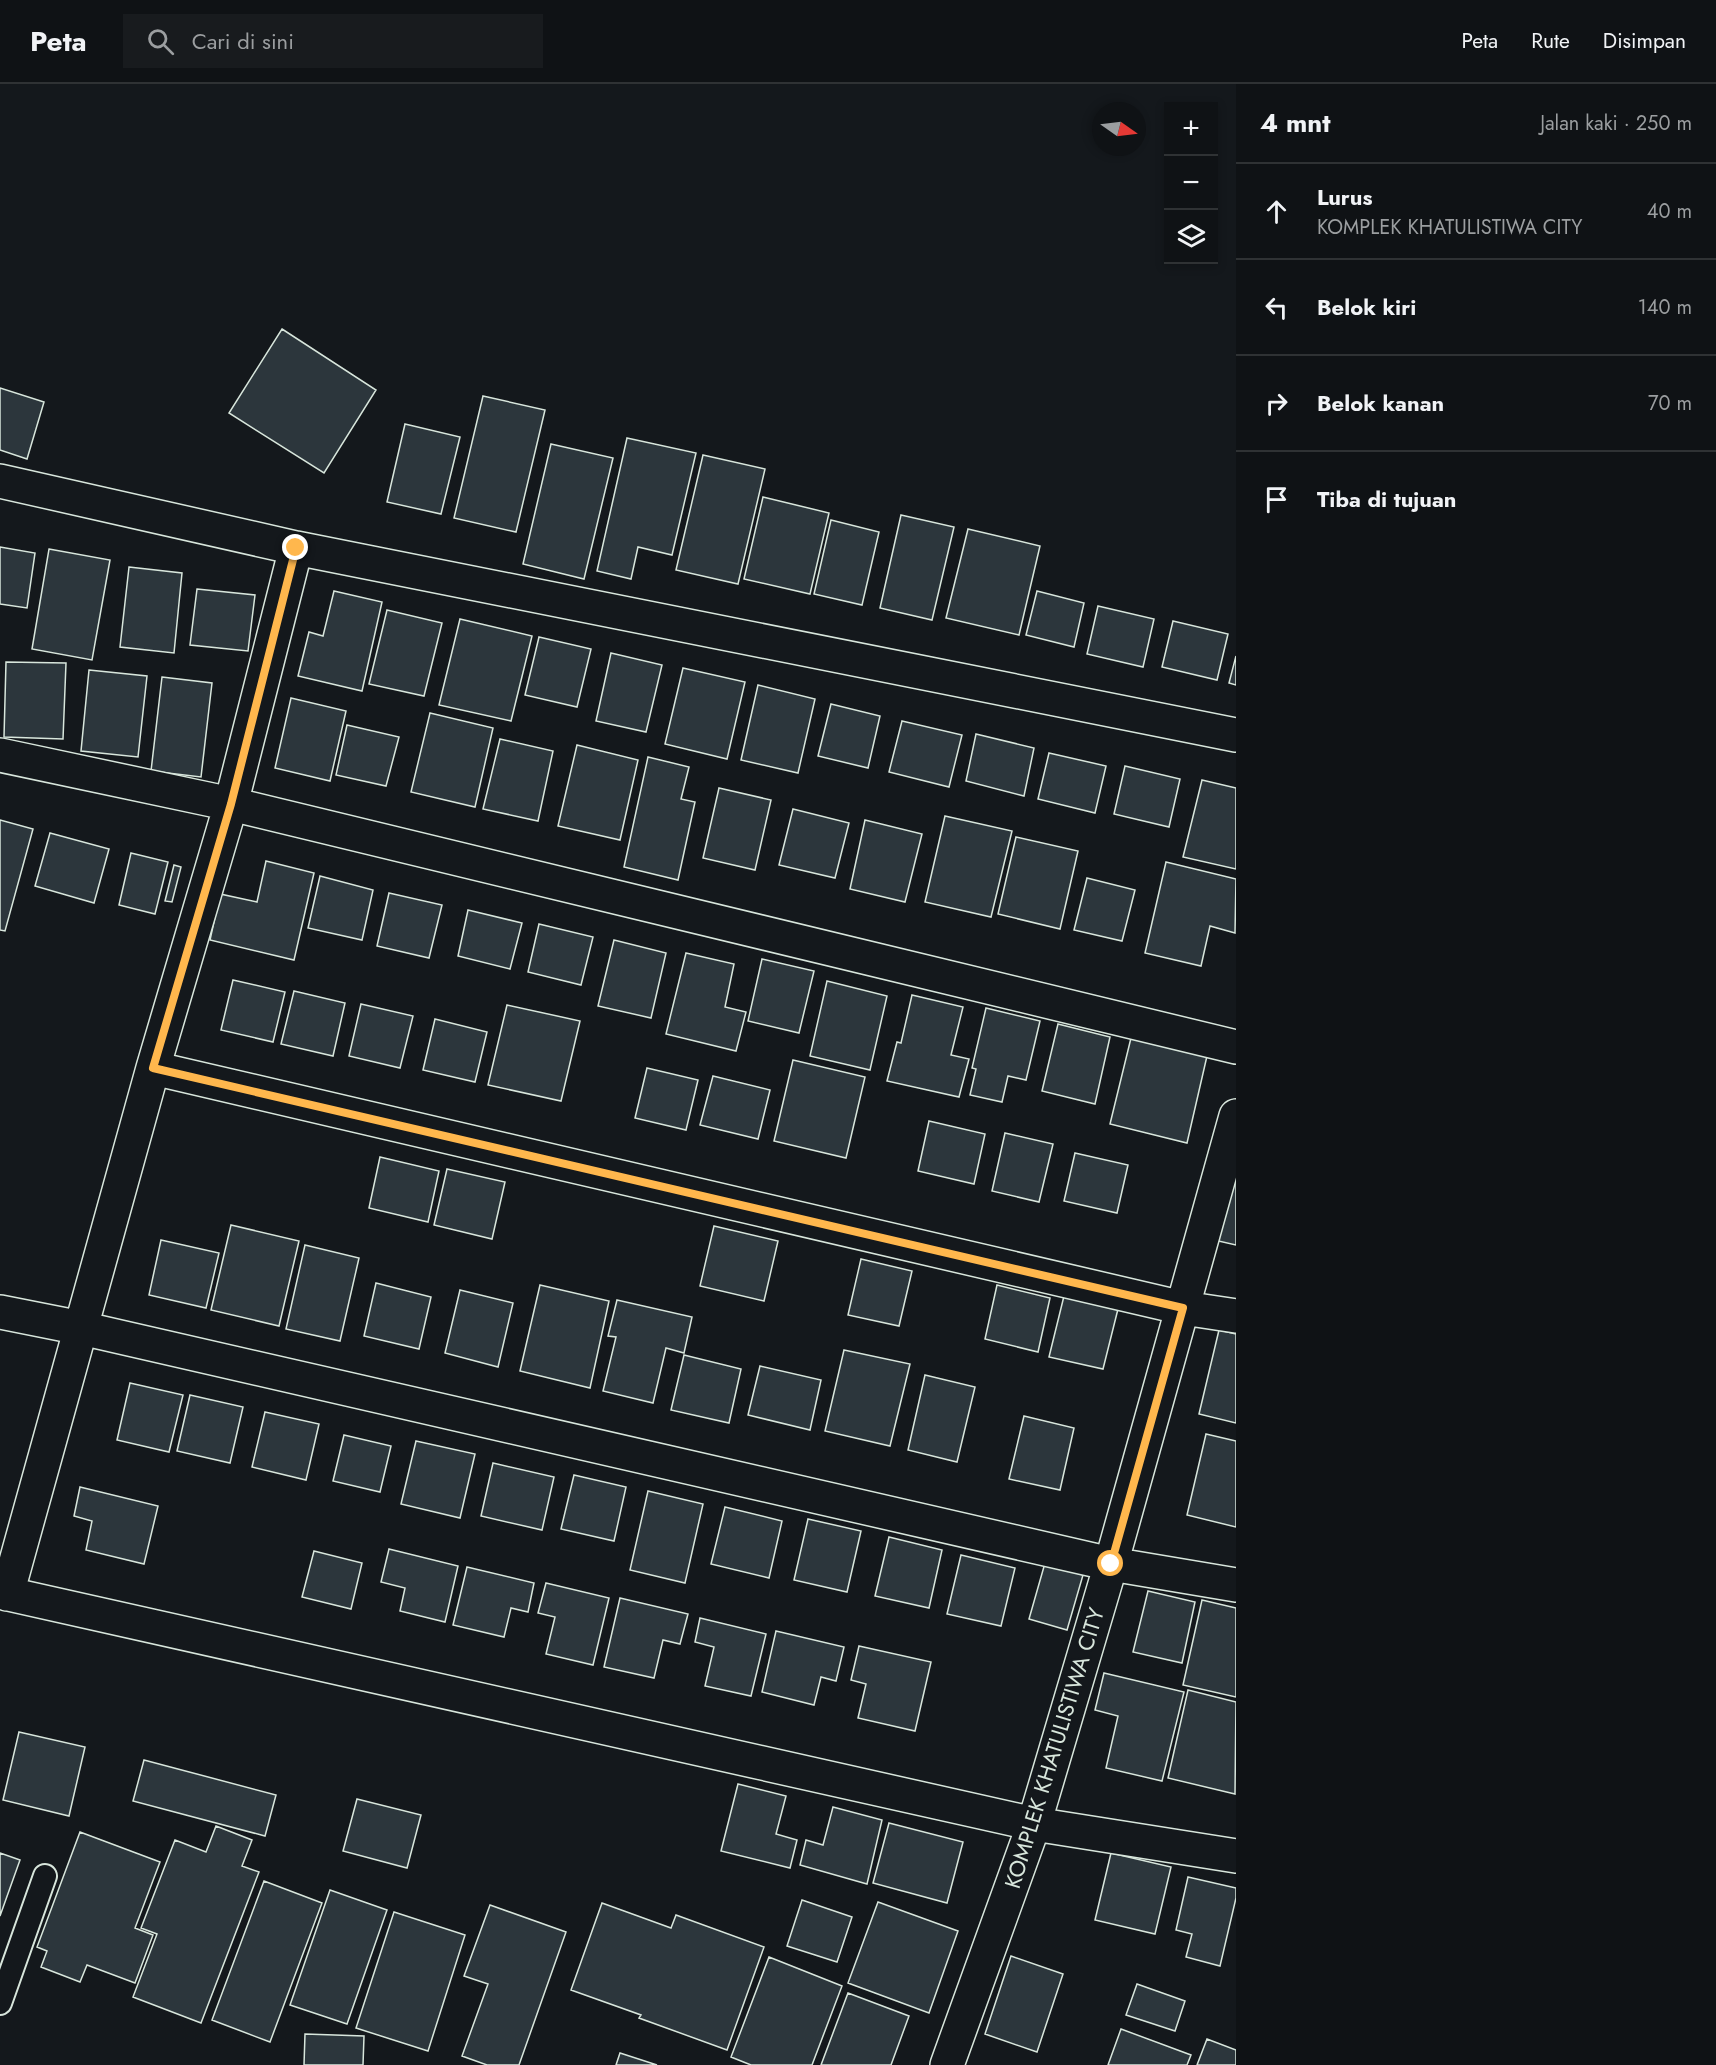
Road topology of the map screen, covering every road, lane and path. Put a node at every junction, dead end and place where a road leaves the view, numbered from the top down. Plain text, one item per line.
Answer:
1 (0, 481) edge
2 (296, 548) junction
3 (1236, 735) edge
4 (0, 755) edge
5 (231, 804) junction
6 (1236, 1047) edge
7 (153, 1068) junction
8 (1236, 1116) edge
9 (1183, 1308) junction
10 (0, 1312) edge
11 (1236, 1316) edge
12 (81, 1328) junction
13 (1111, 1564) junction
14 (1236, 1585) edge
15 (4, 1593) edge
16 (1034, 1824) junction
17 (1236, 1856) edge
18 (45, 1876) dead end
19 (0, 2003) edge
20 (947, 2065) edge

1 - 2 street
2 - 3 street
2 - 5 street
4 - 5 street
5 - 6 street
5 - 7 street
7 - 9 street
7 - 12 street
8 - 9 street, KOMPLEK KHATULISTIWA CITY
9 - 11 street
9 - 13 street, KOMPLEK KHATULISTIWA CITY
10 - 12 street
12 - 13 street
12 - 15 street
13 - 14 street
13 - 16 street, KOMPLEK KHATULISTIWA CITY
15 - 16 street
16 - 17 street
16 - 20 street, KOMPLEK KHATULISTIWA CITY
18 - 19 lane

